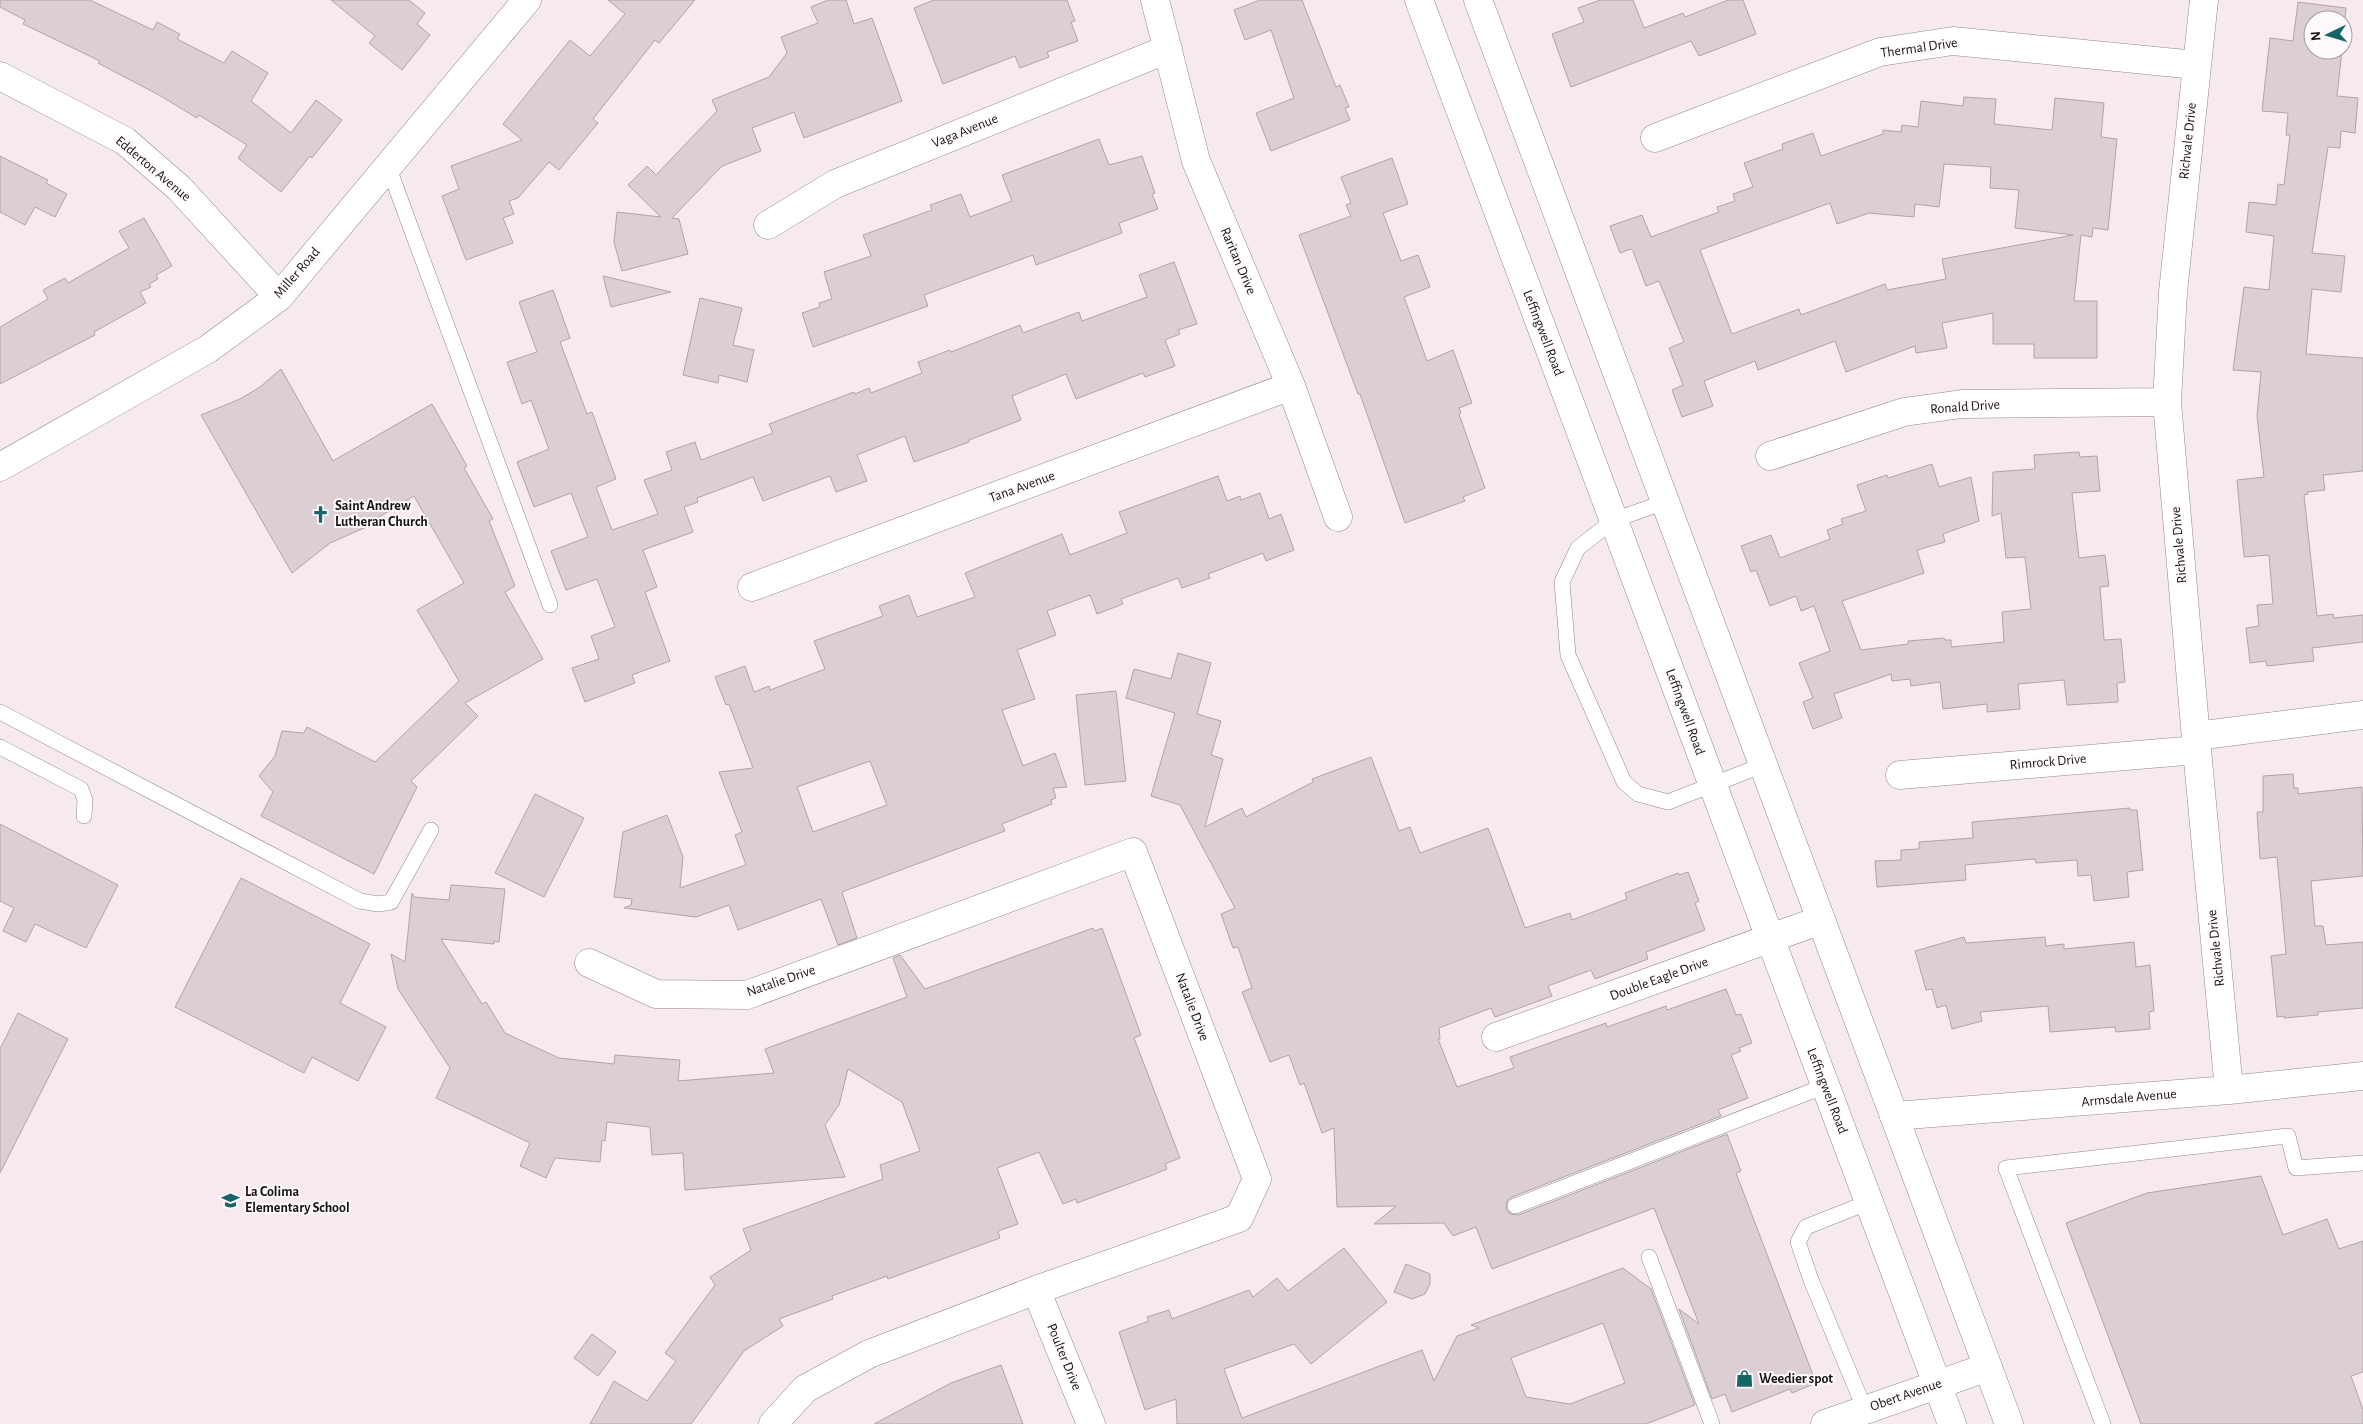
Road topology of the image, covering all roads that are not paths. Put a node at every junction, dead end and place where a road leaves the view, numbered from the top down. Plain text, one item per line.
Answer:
1 (526, 0) edge
2 (1155, 0) edge
3 (1419, 0) edge
4 (1478, 0) edge
5 (2204, 0) edge
6 (1168, 48) junction
7 (2196, 66) junction
8 (0, 76) edge
9 (1655, 138) dead end
10 (388, 166) junction
11 (768, 225) dead end
12 (279, 297) junction
13 (1291, 386) junction
14 (2167, 402) junction
15 (1770, 456) dead end
16 (0, 467) edge
17 (1665, 502) junction
18 (1338, 518) dead end
19 (1614, 520) junction
20 (752, 587) dead end
21 (550, 605) dead end
22 (0, 712) edge
23 (2363, 715) edge
24 (2196, 743) junction
25 (0, 746) edge
26 (1763, 766) junction
27 (1900, 775) dead end
28 (1712, 784) junction
29 (84, 816) dead end
30 (431, 830) dead end
31 (1821, 920) junction
32 (1770, 938) junction
33 (589, 963) dead end
34 (1496, 1037) dead end
35 (2363, 1076) edge
36 (1825, 1086) junction
37 (2229, 1090) junction
38 (1894, 1116) junction
39 (2363, 1163) edge
40 (1869, 1202) junction
41 (1515, 1206) dead end
42 (1649, 1257) dead end
43 (1036, 1290) junction
44 (1988, 1367) junction
45 (1937, 1384) junction
46 (1865, 1410) junction
47 (773, 1424) edge
48 (1091, 1424) edge
49 (1712, 1424) edge
50 (1825, 1424) edge
51 (1952, 1424) edge
52 (2009, 1424) edge
53 (2103, 1424) edge

1 - 10 street, Miller Road
2 - 6 street, Raritan Drive
3 - 19 street, Leffingwell Road
4 - 17 street
5 - 7 street, Richvale Drive
6 - 11 street, Vaga Avenue
6 - 13 street, Raritan Drive
7 - 9 street, Thermal Drive
7 - 14 street, Richvale Drive
8 - 12 street, Edderton Avenue
10 - 12 street, Miller Road
10 - 21 lane
12 - 16 street, Miller Road
13 - 18 street, Raritan Drive
13 - 20 street, Tana Avenue
14 - 15 street, Ronald Drive
14 - 24 street, Richvale Drive
17 - 19 lane
17 - 26 street
19 - 28 street, Leffingwell Road
19 - 28 lane
22 - 30 lane
23 - 24 street, Rimrock Drive
24 - 27 street, Rimrock Drive
24 - 37 street, Richvale Drive
25 - 29 lane
26 - 28 lane
26 - 31 street
28 - 32 street, Leffingwell Road
31 - 32 street, Double Eagle Drive
31 - 38 street
32 - 34 street, Double Eagle Drive
32 - 36 street, Leffingwell Road
33 - 43 street, Natalie Drive
35 - 37 street, Armsdale Avenue
36 - 40 street, Leffingwell Road
36 - 41 lane
37 - 38 street, Armsdale Avenue
38 - 44 street
39 - 53 lane
40 - 45 street, Leffingwell Road
40 - 46 lane
42 - 49 lane
43 - 47 street, Natalie Drive
43 - 48 street, Poulter Drive
44 - 45 street, Obert Avenue
44 - 52 street
45 - 46 street, Obert Avenue
45 - 51 street, Leffingwell Road
46 - 50 street, Obert Avenue

